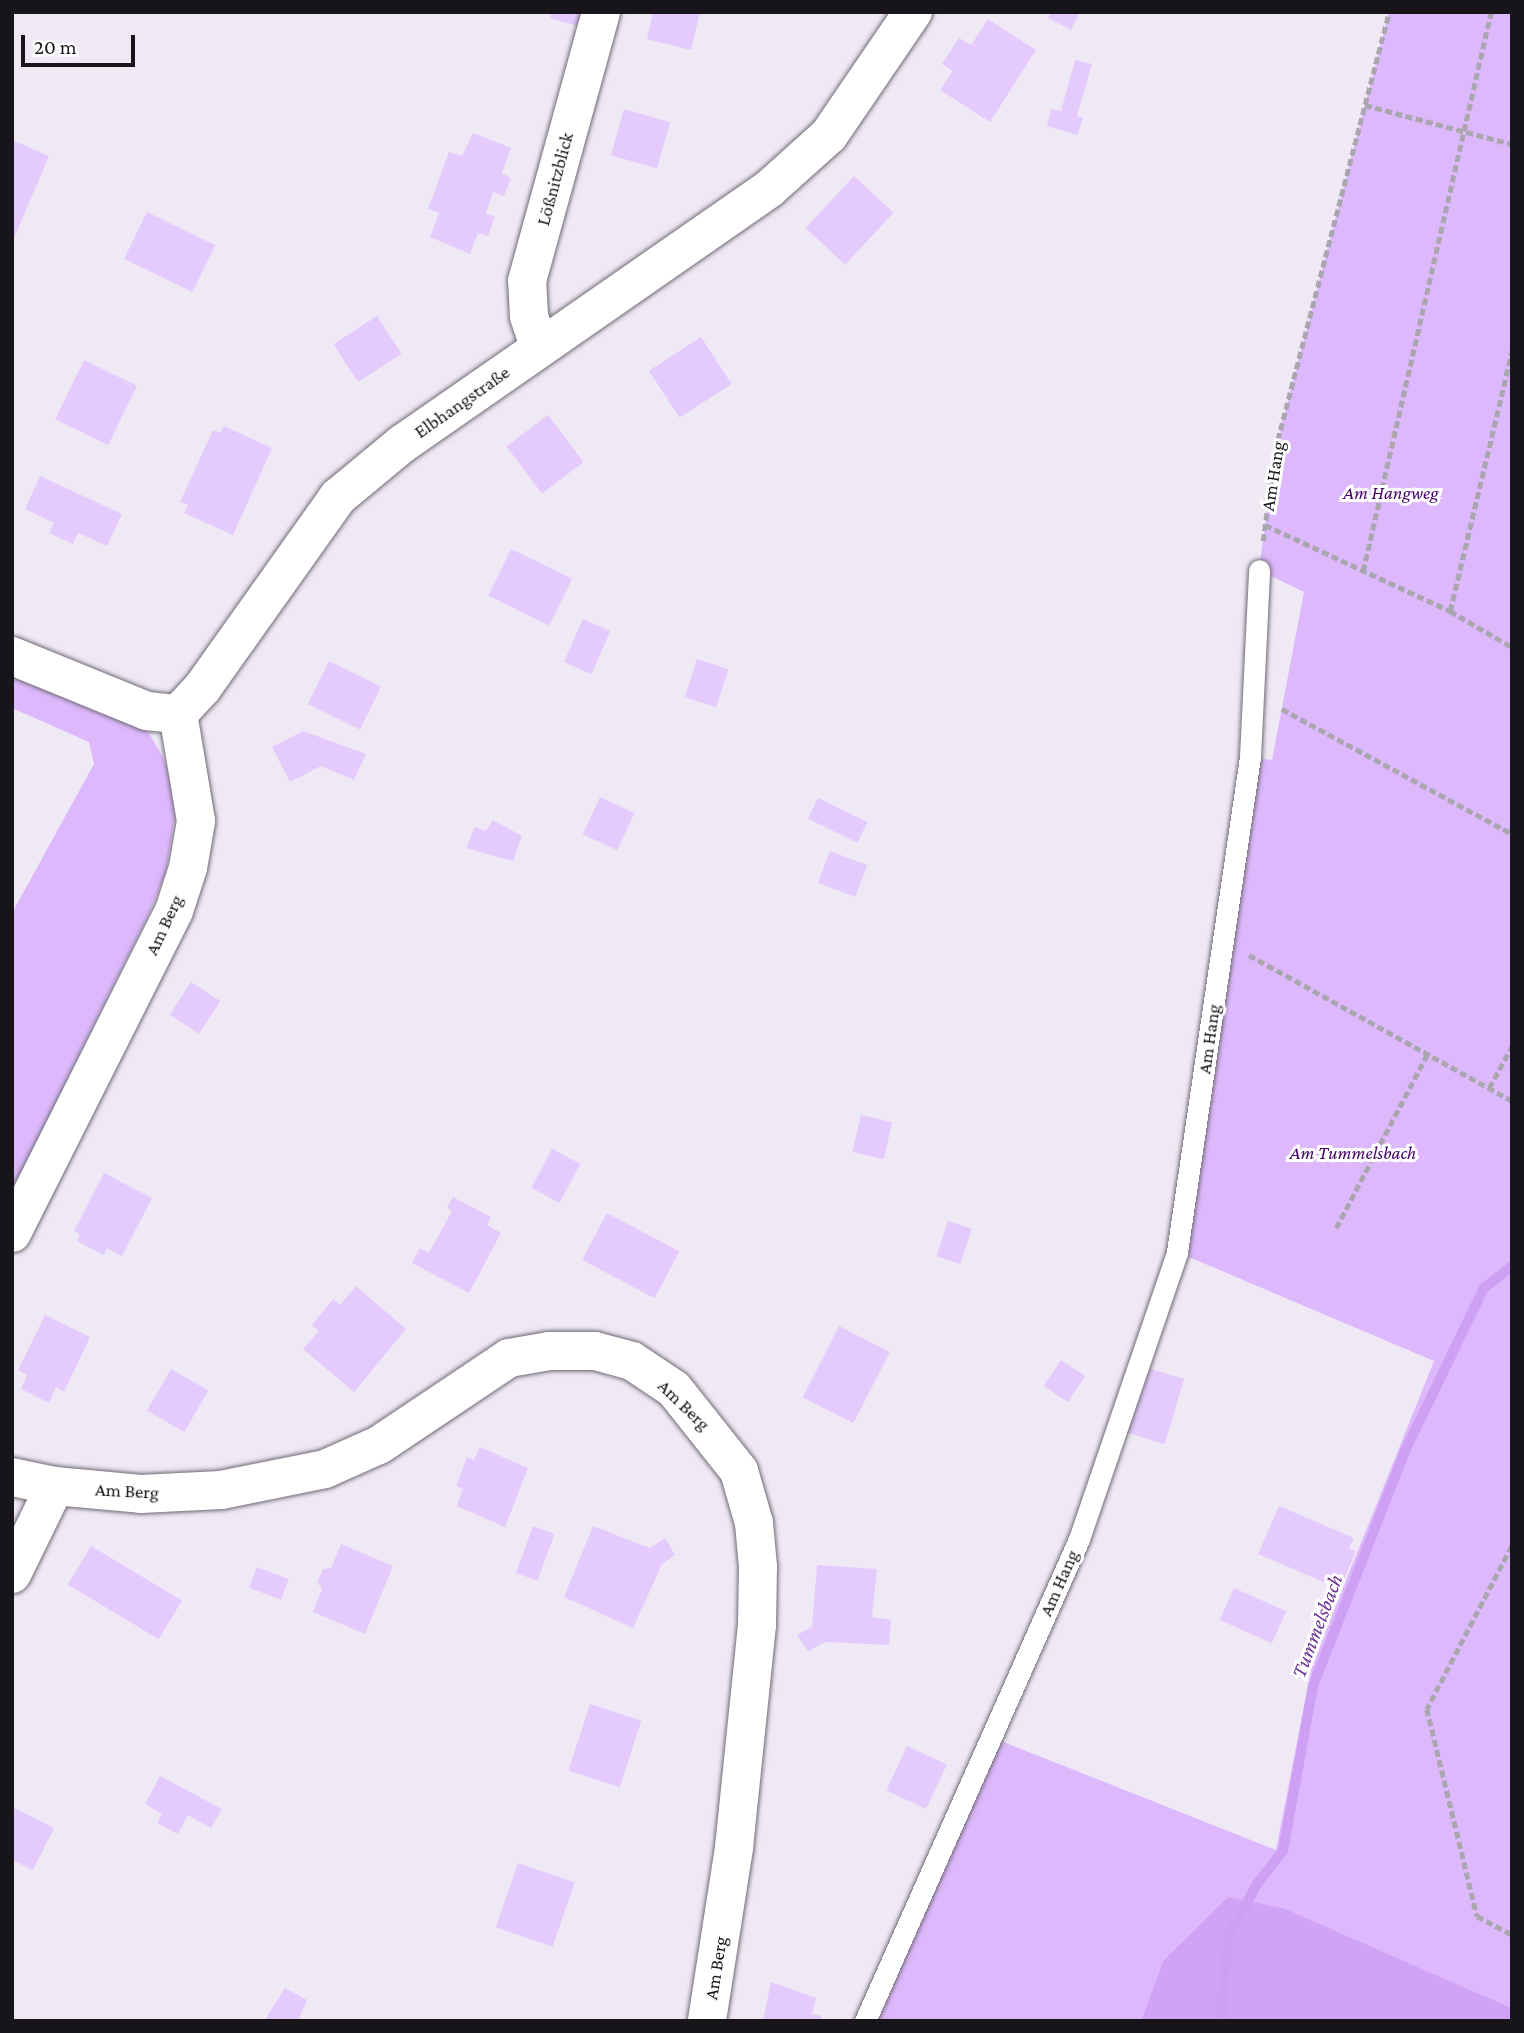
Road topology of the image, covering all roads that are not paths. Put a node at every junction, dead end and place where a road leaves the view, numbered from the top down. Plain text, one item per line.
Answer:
1 (601, 12) edge
2 (913, 12) edge
3 (540, 347) junction
4 (1259, 570) road end
5 (12, 656) edge
6 (178, 715) junction
7 (12, 1233) edge
8 (12, 1476) edge
9 (55, 1486) junction
10 (12, 1574) edge
11 (707, 2021) edge
12 (865, 2021) edge

1 - 3 street, Lößnitzblick
2 - 3 street, Elbhangstraße
3 - 6 street, Elbhangstraße
4 - 12 lane, Am Hang
5 - 6 street
6 - 7 street, Am Berg
8 - 9 street, Am Berg
9 - 10 street
9 - 11 street, Am Berg

